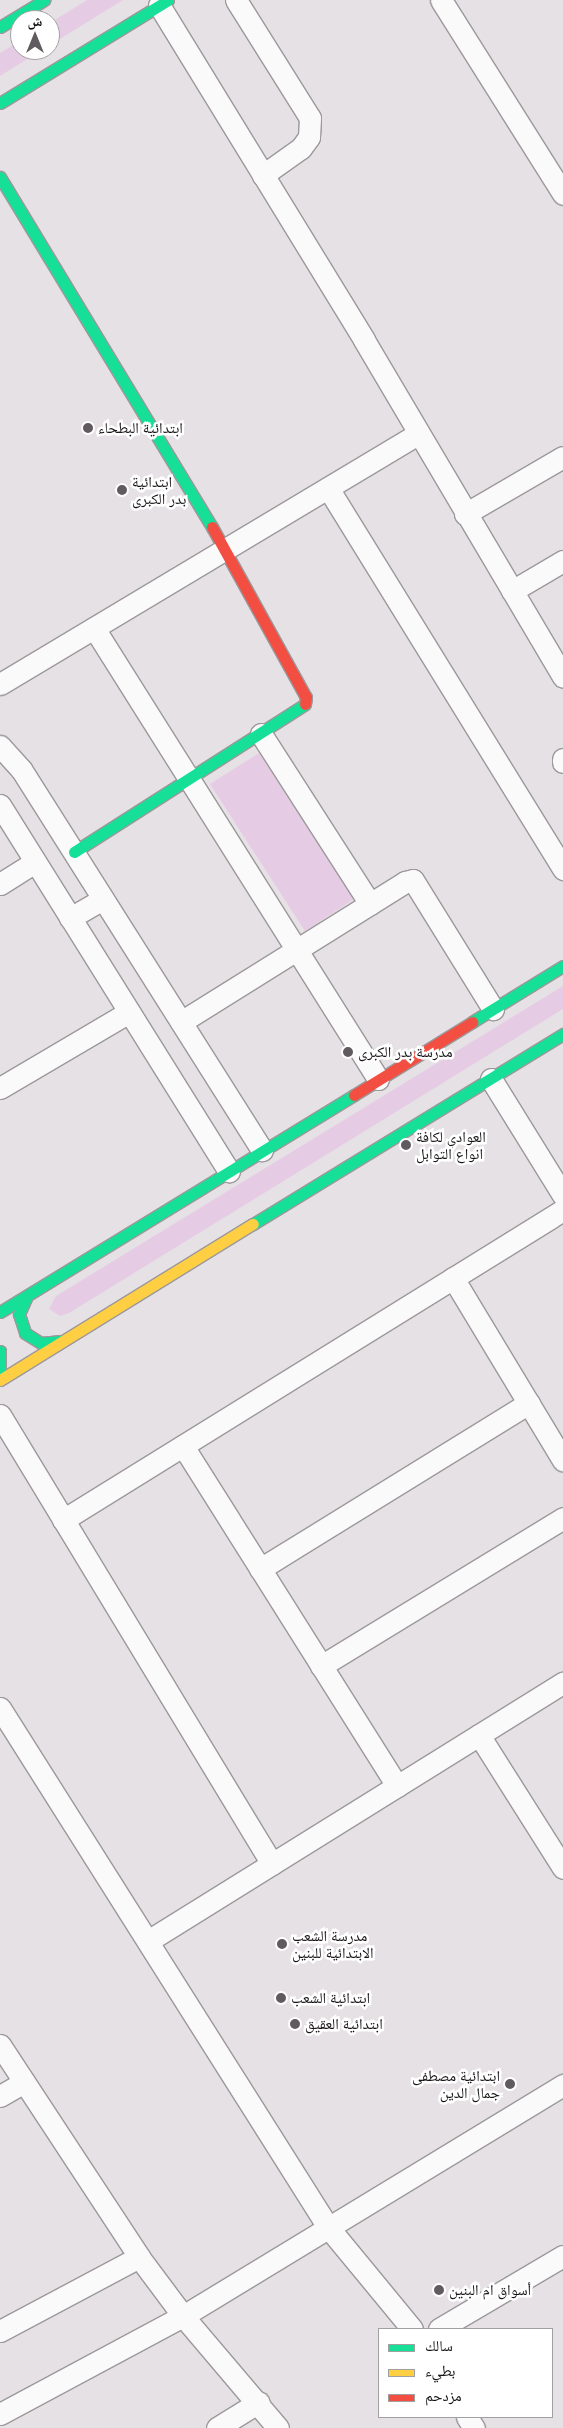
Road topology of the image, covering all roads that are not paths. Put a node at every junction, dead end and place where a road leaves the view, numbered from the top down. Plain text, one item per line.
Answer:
1 (44, 0) edge
2 (236, 0) edge
3 (441, 0) edge
4 (164, 3) edge
5 (22, 10) edge
6 (0, 102) edge
7 (263, 175) junction
8 (0, 177) edge
9 (563, 194) edge
10 (418, 434) junction
11 (563, 458) edge
12 (328, 488) junction
13 (465, 514) junction
14 (225, 550) junction
15 (563, 561) edge
16 (512, 591) junction
17 (94, 628) junction
18 (563, 676) edge
19 (0, 684) edge
20 (262, 734) junction
21 (0, 746) edge
22 (188, 778) junction
23 (0, 806) edge
24 (74, 852) junction
25 (35, 862) junction
26 (563, 869) edge
27 (0, 884) edge
28 (103, 898) junction
29 (370, 904) junction
30 (70, 918) junction
31 (297, 951) junction
32 (563, 966) edge
33 (493, 1009) junction
34 (129, 1012) junction
35 (181, 1022) junction
36 (563, 1034) edge
37 (378, 1079) junction
38 (491, 1079) junction
39 (0, 1088) edge
40 (262, 1150) junction
41 (229, 1171) junction
42 (563, 1195) edge
43 (563, 1210) edge
44 (453, 1278) junction
45 (27, 1296) junction
46 (0, 1312) edge
47 (60, 1341) junction
48 (0, 1351) edge
49 (0, 1375) edge
50 (0, 1380) edge
51 (529, 1403) junction
52 (0, 1415) edge
53 (183, 1446) junction
54 (563, 1460) edge
55 (563, 1518) edge
56 (64, 1520) junction
57 (260, 1569) junction
58 (321, 1666) junction
59 (563, 1683) edge
60 (0, 1708) edge
61 (480, 1735) junction
62 (397, 1786) junction
63 (272, 1864) junction
64 (563, 1868) edge
65 (148, 1941) junction
66 (0, 2044) edge
67 (24, 2082) junction
68 (563, 2085) edge
69 (0, 2096) edge
70 (328, 2227) junction
71 (563, 2256) edge
72 (139, 2257) junction
73 (183, 2316) junction
74 (411, 2328) edge
75 (441, 2328) edge
76 (0, 2331) edge
77 (259, 2402) junction
78 (0, 2414) edge
79 (217, 2428) edge
80 (278, 2428) edge

1 - 5 main road
2 - 7 street
3 - 9 street
4 - 6 main road
4 - 7 street
7 - 10 street
8 - 14 main road
10 - 12 street
10 - 13 street
11 - 13 street
12 - 14 street
12 - 26 street
13 - 16 street
14 - 17 street
14 - 20 main road
15 - 16 street
16 - 18 street
17 - 19 street
17 - 22 street
20 - 22 main road
20 - 29 street
21 - 24 street
22 - 24 main road
22 - 31 street
23 - 25 street
24 - 28 street
25 - 27 street
25 - 30 street
28 - 30 street
28 - 35 street
29 - 31 street
29 - 33 street
30 - 34 street
31 - 35 street
31 - 37 street
32 - 33 main road
33 - 37 main road
34 - 39 street
34 - 41 street
35 - 40 street
36 - 38 main road
37 - 40 main road
38 - 42 street
38 - 47 main road
40 - 41 main road
41 - 45 main road
43 - 44 street
44 - 51 street
44 - 53 street
45 - 46 main road
45 - 47 main road
47 - 50 main road
48 - 49 main road
51 - 54 street
51 - 57 street
52 - 56 street
53 - 56 street
53 - 57 street
55 - 58 street
56 - 63 street
57 - 58 street
58 - 62 street
59 - 61 street
60 - 65 street
61 - 62 street
61 - 64 street
62 - 63 street
63 - 65 street
65 - 70 street
66 - 67 street
67 - 69 street
67 - 72 street
68 - 70 street
70 - 73 street
70 - 74 street
71 - 75 street
72 - 73 street
72 - 76 street
73 - 77 street
73 - 78 street
77 - 79 street
77 - 80 street

